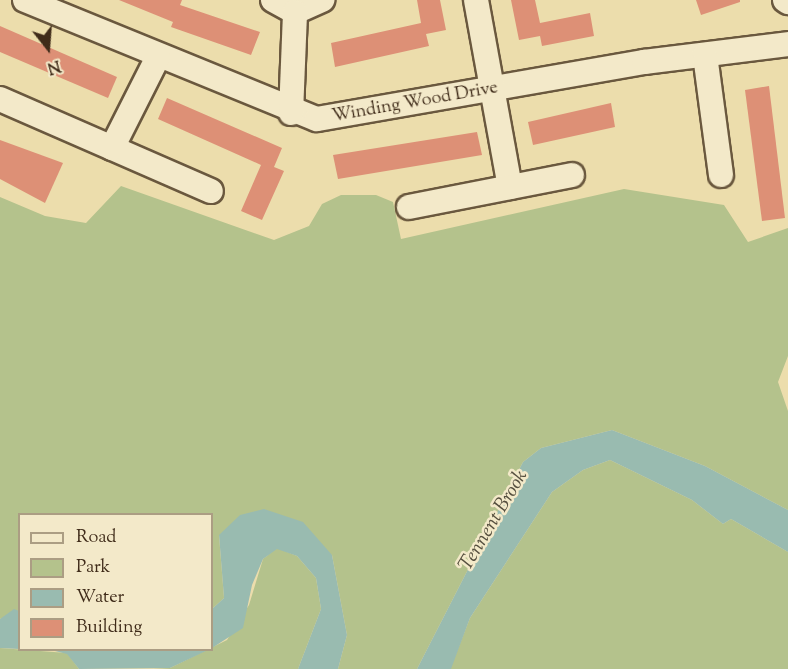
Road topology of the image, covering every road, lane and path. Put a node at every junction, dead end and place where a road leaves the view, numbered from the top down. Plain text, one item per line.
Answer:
1 (25, 0) edge
2 (273, 0) edge
3 (322, 0) edge
4 (476, 0) edge
5 (295, 12) junction
6 (788, 44) edge
7 (705, 55) junction
8 (158, 57) junction
9 (492, 90) junction
10 (0, 99) edge
11 (291, 113) junction
12 (112, 148) junction
13 (572, 175) dead end
14 (721, 175) dead end
15 (510, 187) junction
16 (211, 191) dead end
17 (409, 207) dead end

1 - 8 street, Winding Wood Drive
2 - 5 street
3 - 5 street
4 - 9 street
5 - 11 street
6 - 7 street, Winding Wood Drive
7 - 9 street, Winding Wood Drive
7 - 14 street
8 - 11 street, Winding Wood Drive
8 - 12 street
9 - 11 street, Winding Wood Drive
9 - 15 street
10 - 12 street
12 - 16 street
13 - 15 street
15 - 17 street

